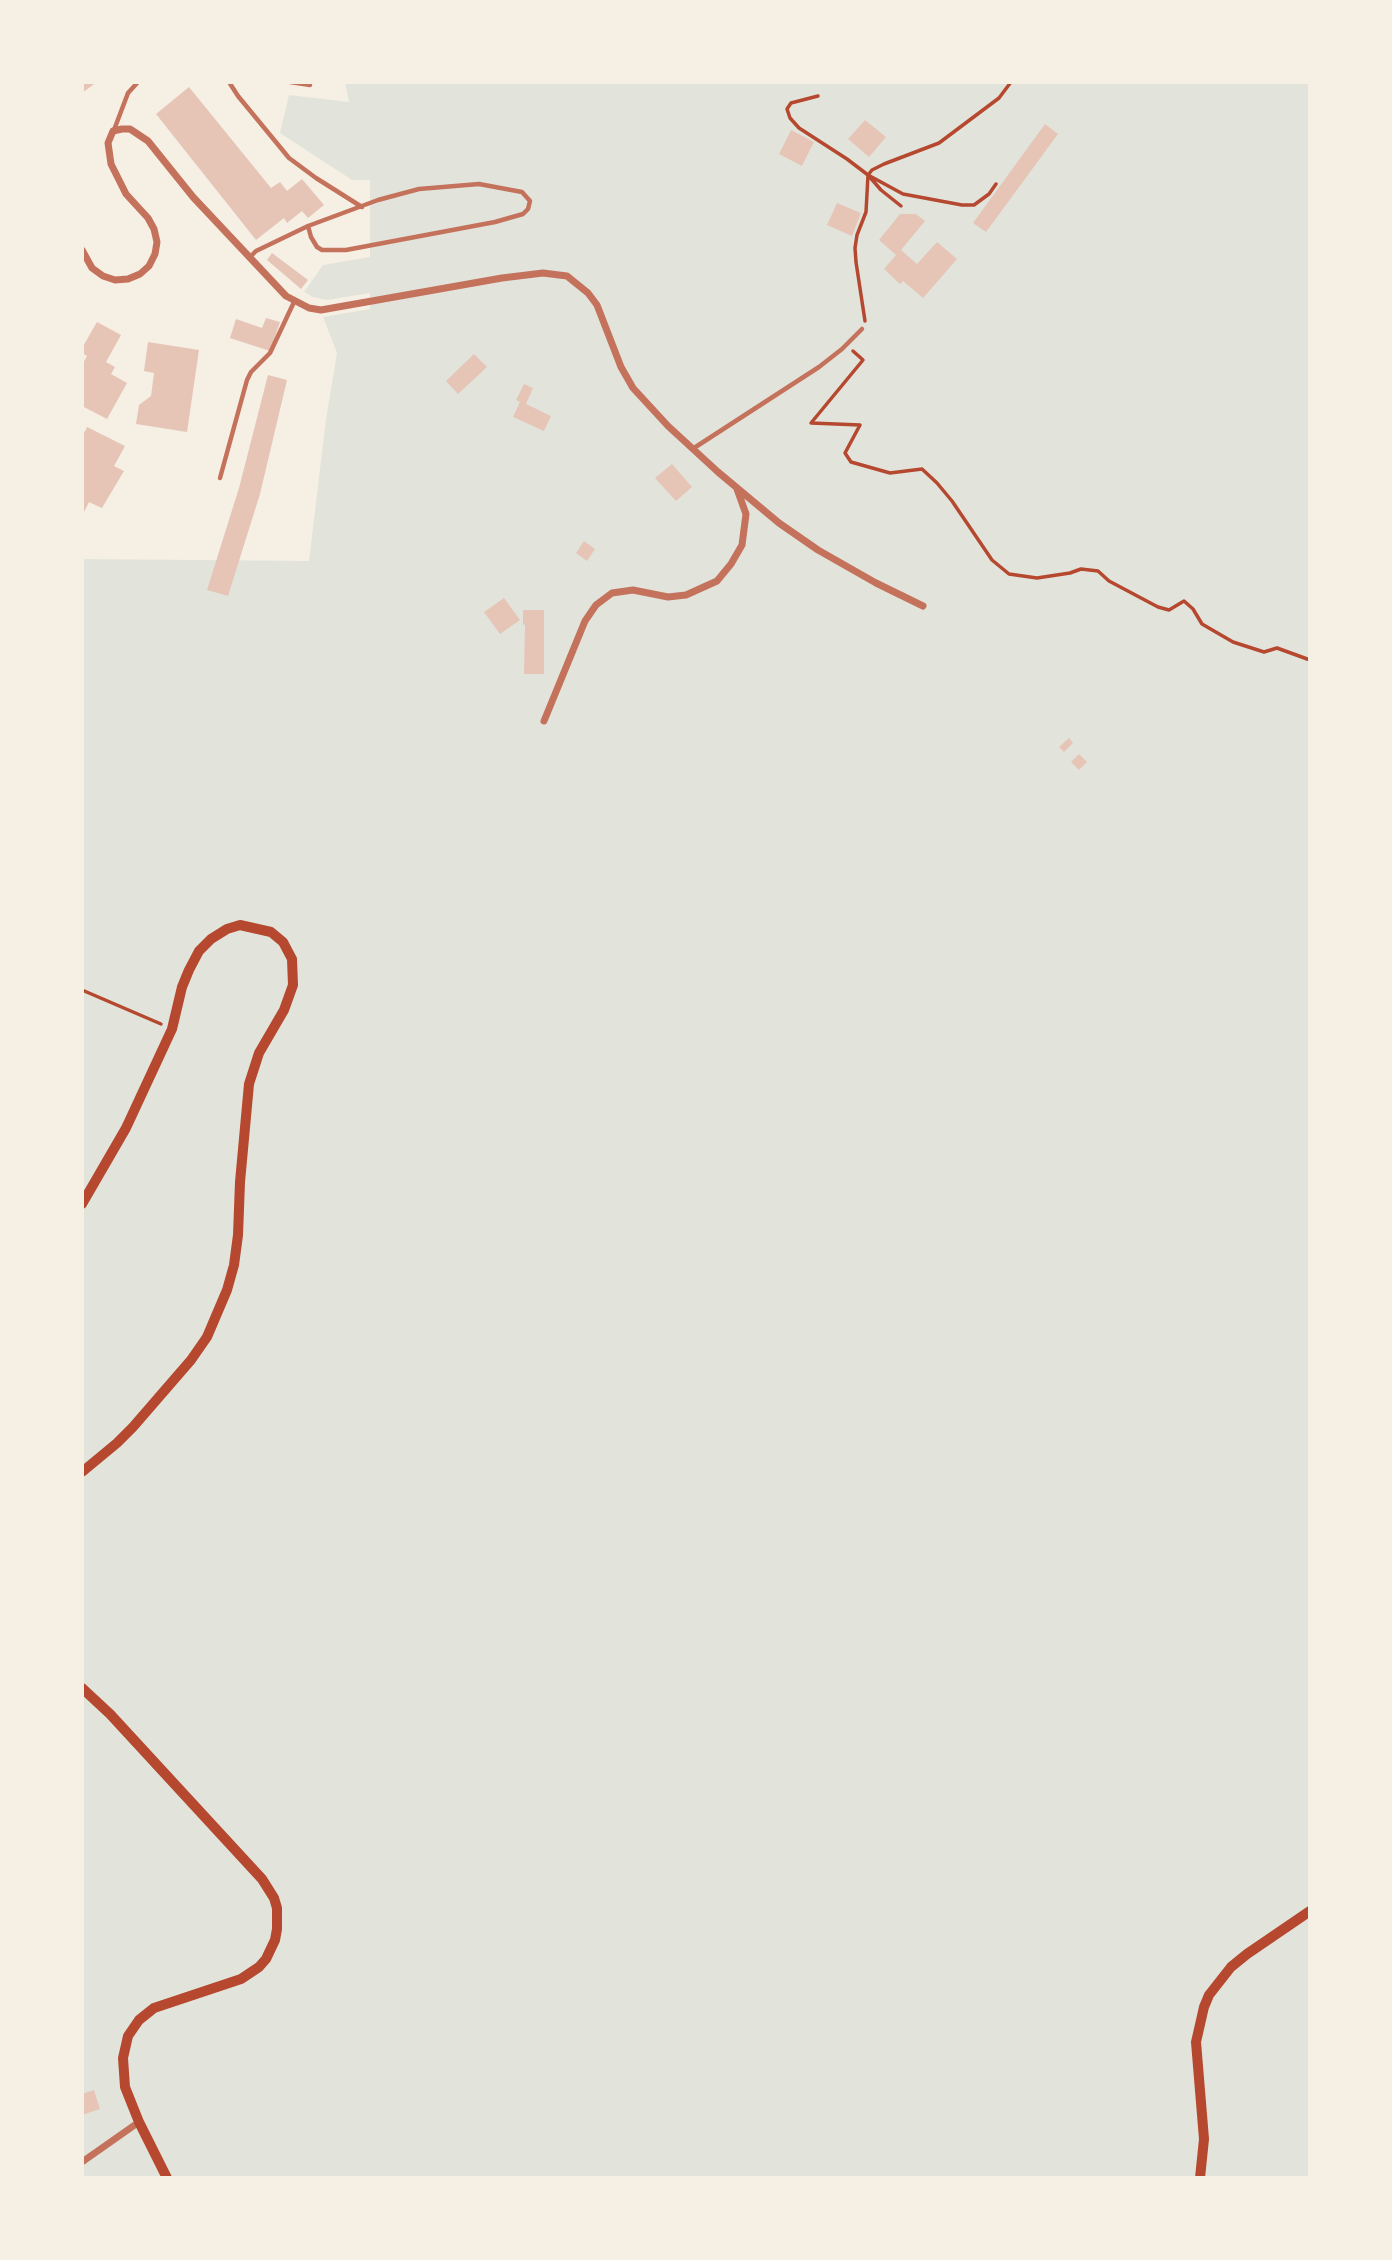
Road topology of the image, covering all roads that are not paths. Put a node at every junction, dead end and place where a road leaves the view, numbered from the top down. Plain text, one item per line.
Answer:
1 (138, 82) edge
2 (229, 82) edge
3 (290, 82) edge
4 (310, 85) dead end
5 (113, 131) junction
6 (363, 207) junction
7 (308, 226) junction
8 (82, 250) edge
9 (249, 258) junction
10 (294, 302) junction
11 (862, 329) road end
12 (694, 448) junction
13 (220, 478) dead end
14 (737, 489) junction
15 (923, 606) dead end
16 (544, 722) dead end
17 (82, 1203) edge
18 (82, 1472) edge
19 (82, 1688) edge
20 (1310, 1911) edge
21 (138, 2122) junction
22 (82, 2162) edge
23 (167, 2178) edge
24 (1200, 2178) edge

1 - 5 lane
2 - 6 lane
3 - 4 lane
5 - 8 street
5 - 9 street
6 - 7 lane
6 - 7 lane
7 - 9 lane
9 - 10 street
10 - 12 street
10 - 13 lane
11 - 12 lane
12 - 14 street
14 - 15 street
14 - 16 street
17 - 18 main road
19 - 21 main road
20 - 24 main road
21 - 22 street
21 - 23 main road

